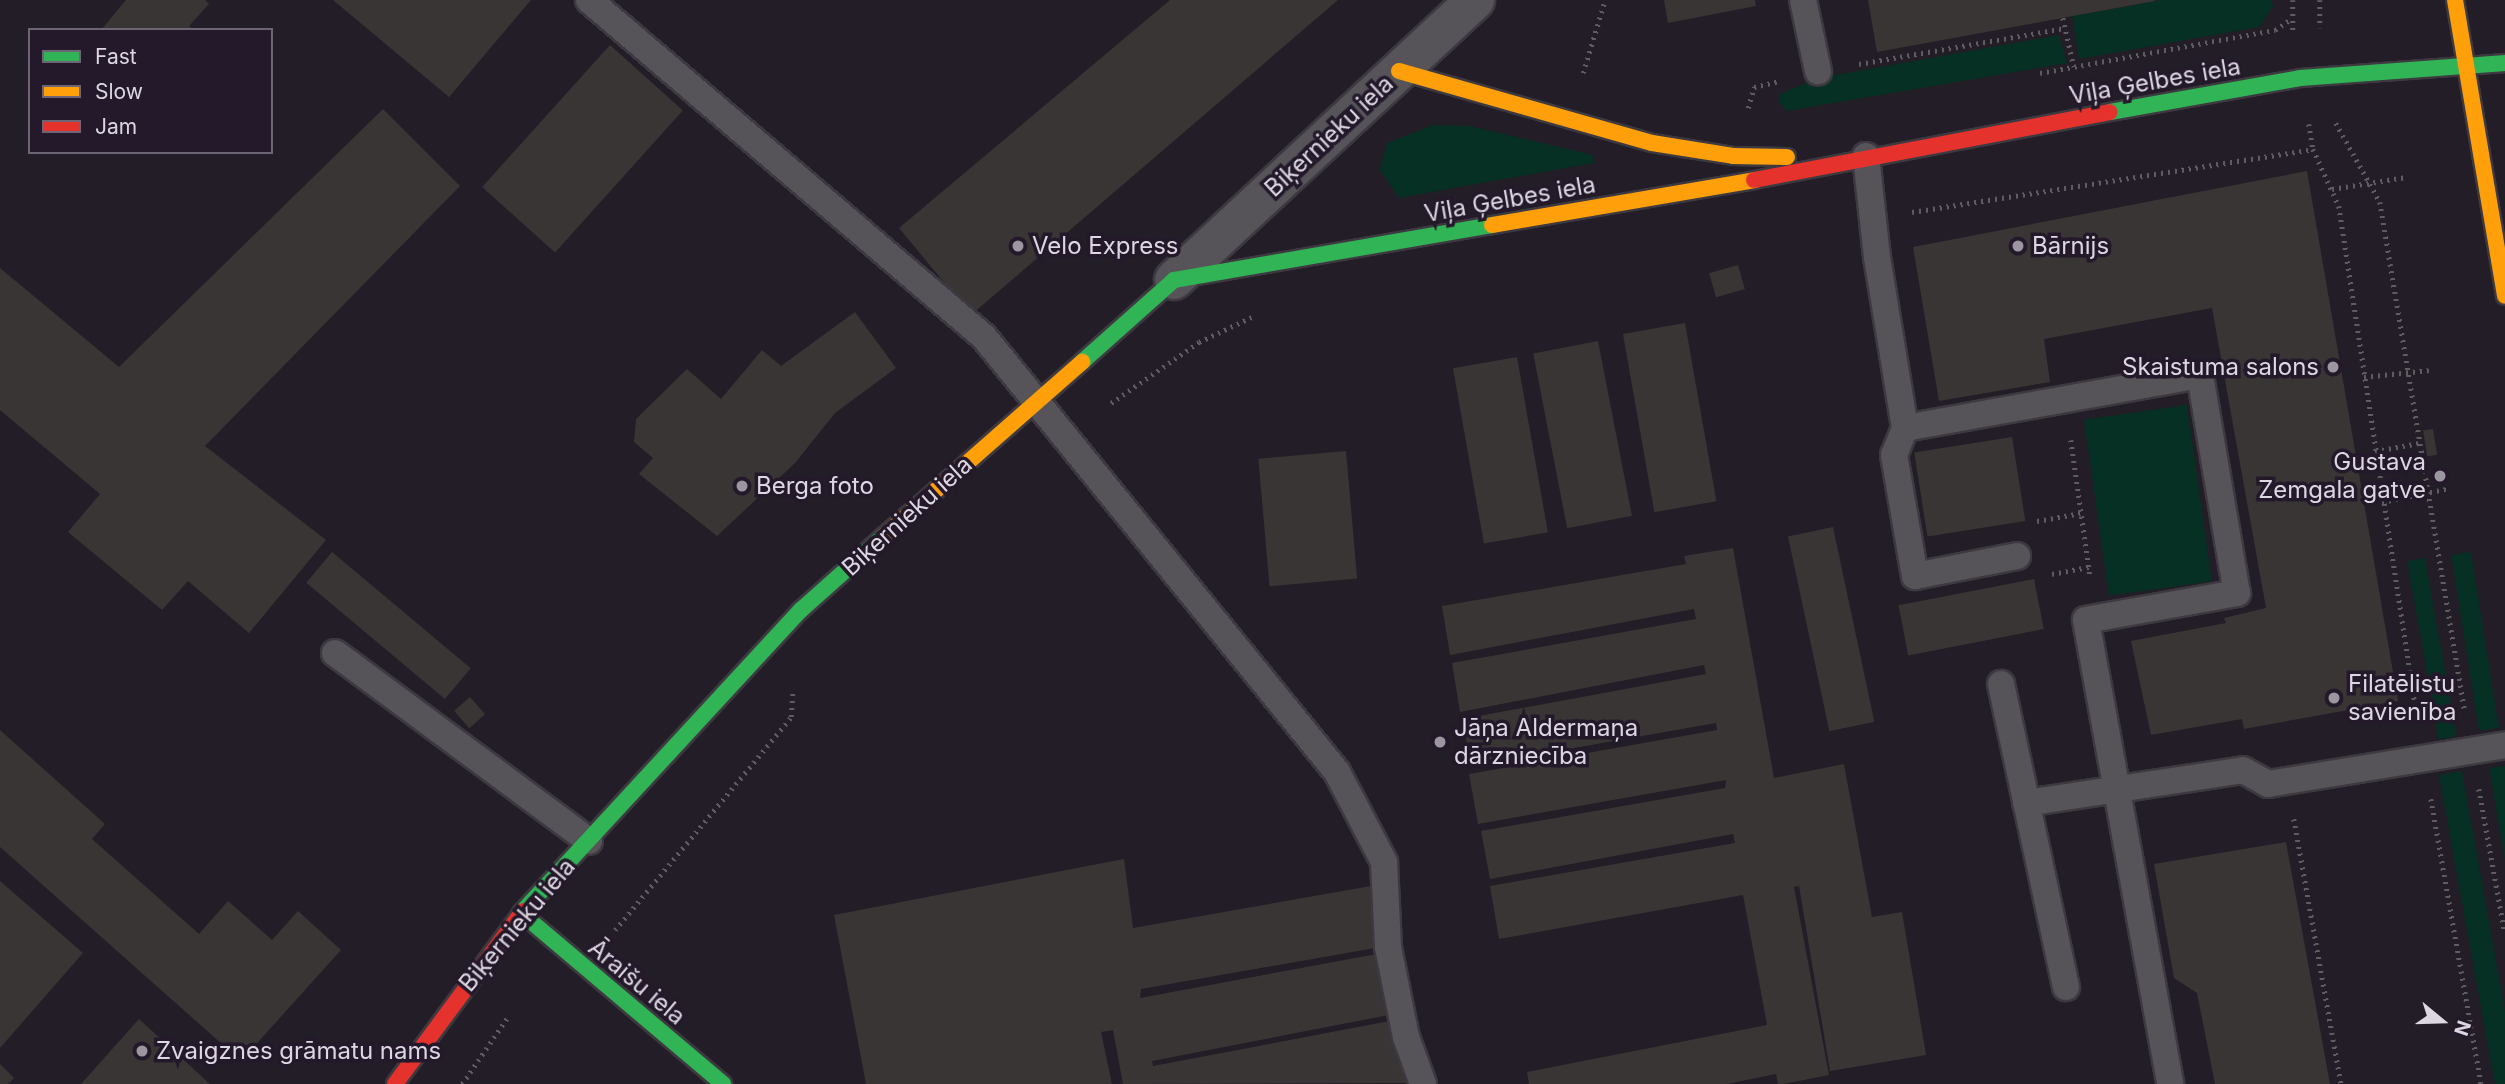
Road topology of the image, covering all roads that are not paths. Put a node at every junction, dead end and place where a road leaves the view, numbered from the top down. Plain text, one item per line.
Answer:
1 (589, 0) edge
2 (1475, 0) edge
3 (1803, 0) edge
4 (2455, 0) edge
5 (2505, 63) edge
6 (2468, 67) junction
7 (1399, 71) junction
8 (1818, 71) road end
9 (1859, 157) junction
10 (1174, 280) junction
11 (2505, 296) edge
12 (1038, 400) junction
13 (1905, 428) junction
14 (2017, 556) dead end
15 (335, 653) dead end
16 (2001, 684) dead end
17 (2505, 745) edge
18 (2118, 788) junction
19 (2026, 803) junction
20 (589, 841) junction
21 (522, 913) junction
22 (2066, 987) dead end
23 (395, 1084) edge
24 (723, 1084) edge
25 (1423, 1084) edge
26 (2171, 1084) edge

1 - 12 lane
2 - 7 street, Biķernieku iela
3 - 8 lane
4 - 6 main road
5 - 6 main road, Viļa Ģelbes iela
6 - 9 main road, Viļa Ģelbes iela
6 - 11 main road
7 - 9 main road, Viļa Ģelbes iela
7 - 10 street, Biķernieku iela
9 - 10 main road, Viļa Ģelbes iela
9 - 13 lane
10 - 12 main road, Biķernieku iela
12 - 20 main road, Biķernieku iela
12 - 25 lane
13 - 14 lane
13 - 18 lane
15 - 20 lane
16 - 19 lane
17 - 18 lane
18 - 19 lane
18 - 26 lane
19 - 22 lane
20 - 21 main road, Biķernieku iela
21 - 23 main road, Biķernieku iela
21 - 24 main road, Āraišu iela

